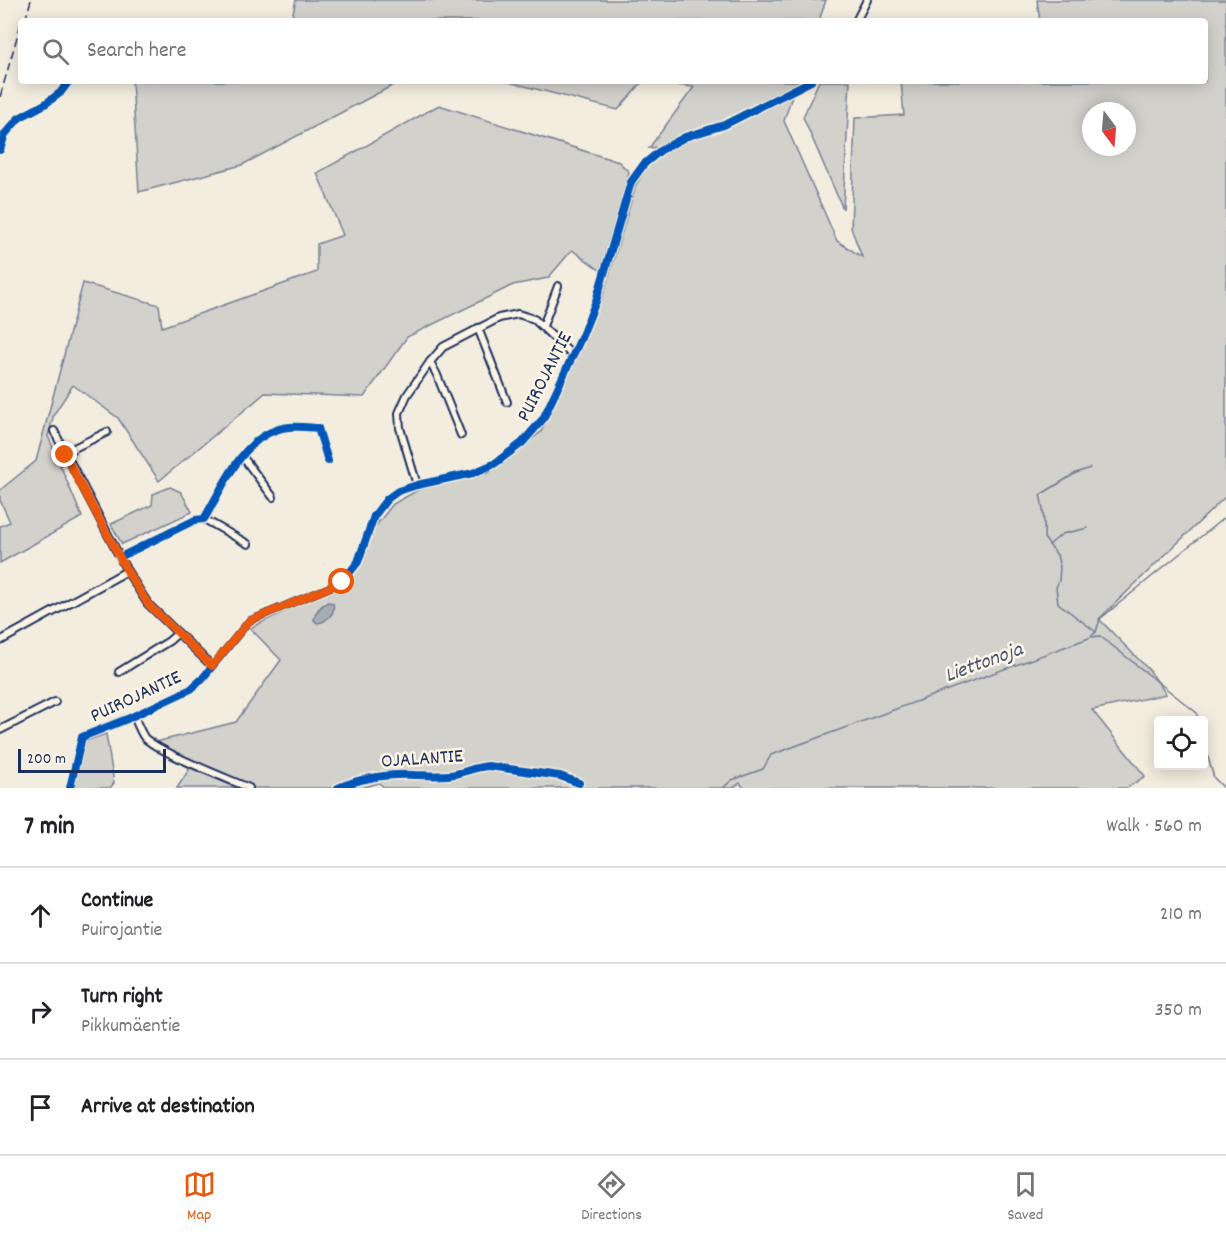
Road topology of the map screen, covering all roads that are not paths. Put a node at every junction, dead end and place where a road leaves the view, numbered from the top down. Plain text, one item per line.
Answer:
1 (867, 0) edge
2 (858, 18) edge
3 (805, 84) edge
4 (558, 286) dead end
5 (543, 326) junction
6 (478, 328) junction
7 (573, 356) junction
8 (430, 362) junction
9 (507, 402) dead end
10 (54, 431) dead end
11 (107, 432) dead end
12 (461, 435) dead end
13 (65, 455) junction
14 (242, 456) junction
15 (328, 461) dead end
16 (417, 485) junction
17 (273, 496) dead end
18 (204, 519) junction
19 (248, 544) dead end
20 (120, 557) junction
21 (127, 571) junction
22 (178, 633) junction
23 (0, 641) edge
24 (212, 666) junction
25 (119, 672) dead end
26 (55, 702) dead end
27 (134, 716) junction
28 (0, 730) edge
29 (579, 783) dead end
30 (70, 788) edge
31 (249, 788) edge
32 (338, 788) edge

1 - 2 street
3 - 7 street, PUIROJANTIE
4 - 5 street
5 - 6 street
5 - 7 street
6 - 8 street
6 - 9 street
7 - 16 street, PUIROJANTIE
8 - 12 street
8 - 16 street
10 - 13 street
11 - 13 street
13 - 20 street
14 - 15 street
14 - 17 street
14 - 18 street
16 - 24 street, PUIROJANTIE
18 - 19 street
18 - 20 street
20 - 21 street
21 - 22 street
21 - 23 street
22 - 24 street
22 - 25 street
24 - 27 street, PUIROJANTIE
26 - 28 street
27 - 30 street, PUIROJANTIE
27 - 31 street
29 - 32 street, OJALANTIE

